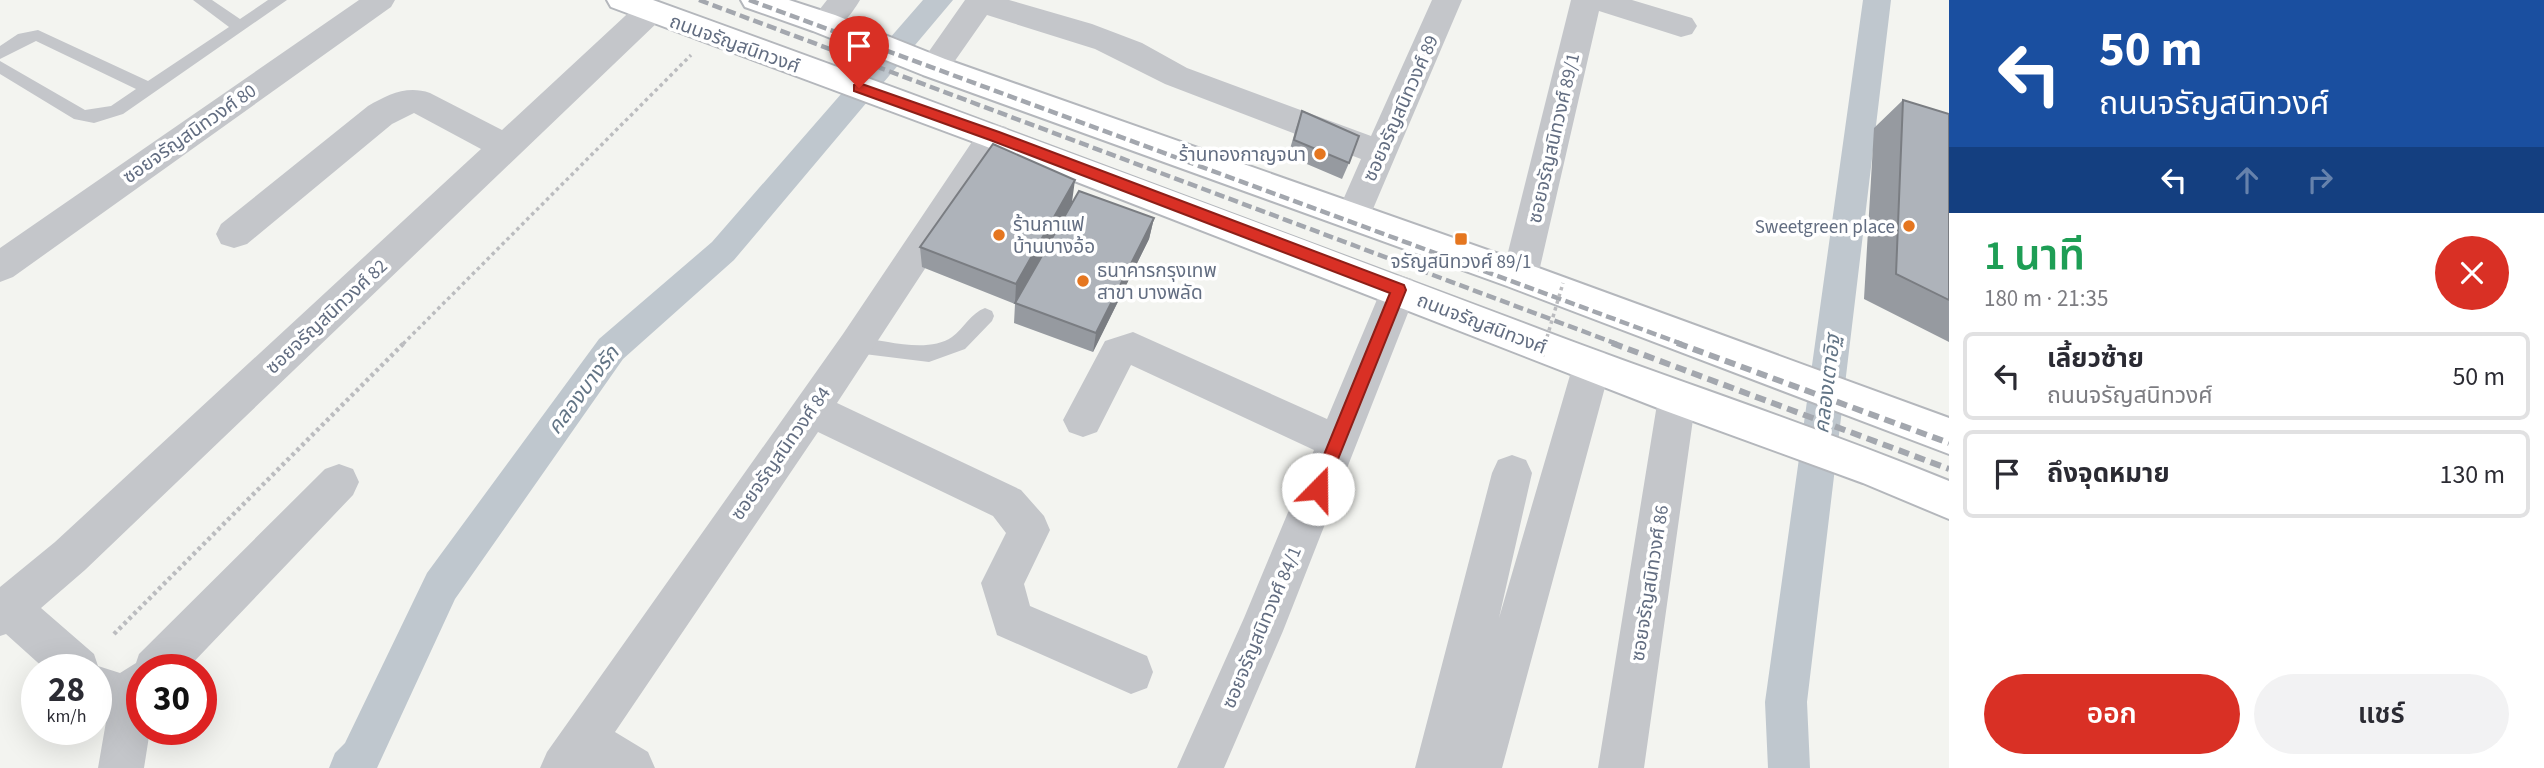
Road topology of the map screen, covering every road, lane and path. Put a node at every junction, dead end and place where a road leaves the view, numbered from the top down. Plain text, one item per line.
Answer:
1 (201, 0) edge
2 (279, 0) edge
3 (380, 0) edge
4 (756, 0) edge
5 (845, 0) edge
6 (1447, 0) edge
7 (1586, 0) edge
8 (1597, 0) edge
9 (981, 1) edge
10 (635, 6) edge
11 (824, 23) junction
12 (1681, 26) dead end
13 (240, 27) junction
14 (712, 34) junction
15 (0, 53) edge
16 (0, 67) edge
17 (934, 67) junction
18 (149, 88) junction
19 (995, 136) junction
20 (505, 147) junction
21 (1380, 153) junction
22 (1353, 216) junction
23 (234, 234) dead end
24 (0, 267) edge
25 (1520, 276) junction
26 (1563, 282) dead end
27 (1399, 290) junction
28 (985, 316) dead end
29 (856, 345) junction
30 (1542, 356) dead end
31 (1592, 365) junction
32 (1677, 398) junction
33 (810, 409) junction
34 (1083, 420) dead end
35 (1949, 436) edge
36 (1337, 442) junction
37 (1512, 473) dead end
38 (339, 482) dead end
39 (1949, 500) edge
40 (5, 612) edge
41 (114, 634) dead end
42 (1494, 638) junction
43 (58, 654) edge
44 (161, 654) edge
45 (1131, 672) dead end
46 (126, 742) edge
47 (573, 753) edge
48 (121, 768) edge
49 (632, 768) edge
50 (1200, 768) edge
51 (1438, 768) edge
52 (1479, 768) edge
53 (1621, 768) edge

1 - 13 lane
2 - 13 lane
3 - 24 street, ซอยจรัญสนิทวงศ์ 80
4 - 11 main road
5 - 11 street
6 - 21 street, ซอยจรัญสนิทวงศ์ 89
7 - 25 street, ซอยจรัญสนิทวงศ์ 89/1
8 - 12 street
9 - 17 street
9 - 21 street
10 - 14 main road, ถนนจรัญสนิทวงศ์
10 - 20 street, ซอยจรัญสนิทวงศ์ 82
11 - 17 main road
13 - 18 lane
14 - 19 main road, ถนนจรัญสนิทวงศ์
14 - 41 path
15 - 18 lane
16 - 18 lane
17 - 22 main road
19 - 27 main road, ถนนจรัญสนิทวงศ์
19 - 29 street, ซอยจรัญสนิทวงศ์ 84
20 - 23 street
20 - 40 street, ซอยจรัญสนิทวงศ์ 82
21 - 22 street, ซอยจรัญสนิทวงศ์ 89
22 - 25 main road
25 - 35 main road
26 - 30 path, bridge
27 - 31 main road, ถนนจรัญสนิทวงศ์
27 - 36 street, ซอยจรัญสนิทวงศ์ 84/1
28 - 29 lane
29 - 33 street, ซอยจรัญสนิทวงศ์ 84
31 - 32 main road, ถนนจรัญสนิทวงศ์
31 - 42 street
32 - 39 main road, ถนนจรัญสนิทวงศ์
32 - 53 street, ซอยจรัญสนิทวงศ์ 86
33 - 45 street
33 - 47 street, ซอยจรัญสนิทวงศ์ 84
34 - 36 street
36 - 50 street, ซอยจรัญสนิทวงศ์ 84/1
37 - 42 street
38 - 44 street
40 - 43 street
42 - 51 street
42 - 52 street
46 - 48 street
47 - 49 street

